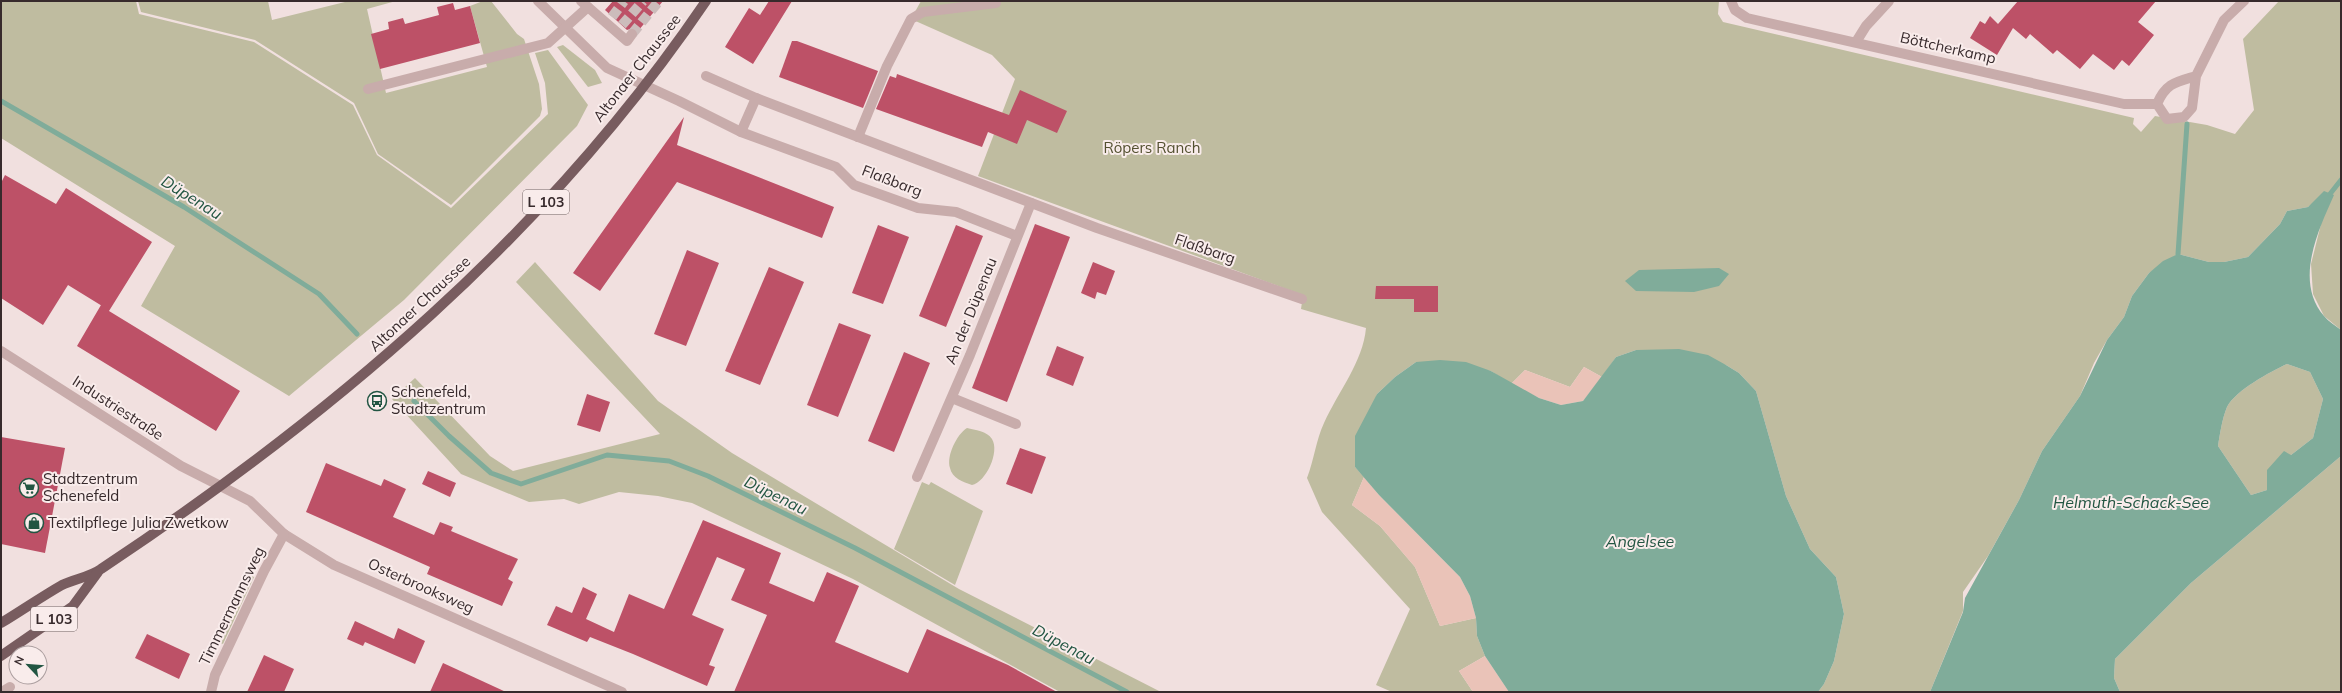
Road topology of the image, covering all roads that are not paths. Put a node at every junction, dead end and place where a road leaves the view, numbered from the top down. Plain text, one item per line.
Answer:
1 (538, 1) edge
2 (706, 1) edge
3 (1889, 1) edge
4 (2244, 1) edge
5 (996, 3) dead end
6 (584, 4) edge
7 (1733, 6) edge
8 (564, 26) junction
9 (632, 34) dead end
10 (1856, 42) junction
11 (706, 76) dead end
12 (2196, 76) junction
13 (643, 86) junction
14 (368, 89) dead end
15 (756, 98) junction
16 (2157, 104) junction
17 (741, 132) junction
18 (858, 137) junction
19 (1031, 203) junction
20 (1017, 236) junction
21 (1302, 299) dead end
22 (1, 351) edge
23 (952, 398) junction
24 (1016, 424) dead end
25 (917, 477) dead end
26 (221, 486) junction
27 (284, 534) junction
28 (98, 572) junction
29 (1, 623) edge
30 (1, 656) edge
31 (211, 692) edge
32 (622, 692) edge

1 - 8 street, Flaßbarg
2 - 13 main road, Altonaer Chaussee / L 103
3 - 10 street
4 - 12 street
5 - 18 street
6 - 8 street
6 - 9 street
7 - 10 street, Böttcherkamp
8 - 13 street, Flaßbarg
8 - 14 street
10 - 16 street, Böttcherkamp
11 - 15 street, Flaßbarg
12 - 16 street
12 - 16 street
13 - 17 street, Flaßbarg
13 - 26 main road, Altonaer Chaussee / L 103
15 - 17 street
15 - 18 street, Flaßbarg
17 - 20 street, Flaßbarg
18 - 19 street, Flaßbarg
19 - 20 street
19 - 21 street, Flaßbarg
20 - 23 street, An der Düpenau
22 - 26 street, Industriestraße
23 - 24 street
23 - 25 street, An der Düpenau
26 - 27 street, Osterbrooksweg
26 - 28 main road, Altonaer Chaussee / L 103
27 - 31 street, Timmermannsweg
27 - 32 street, Osterbrooksweg
28 - 29 main road, Altonaer Chaussee / L 103
28 - 30 main road, Altonaer Chaussee / L 103

